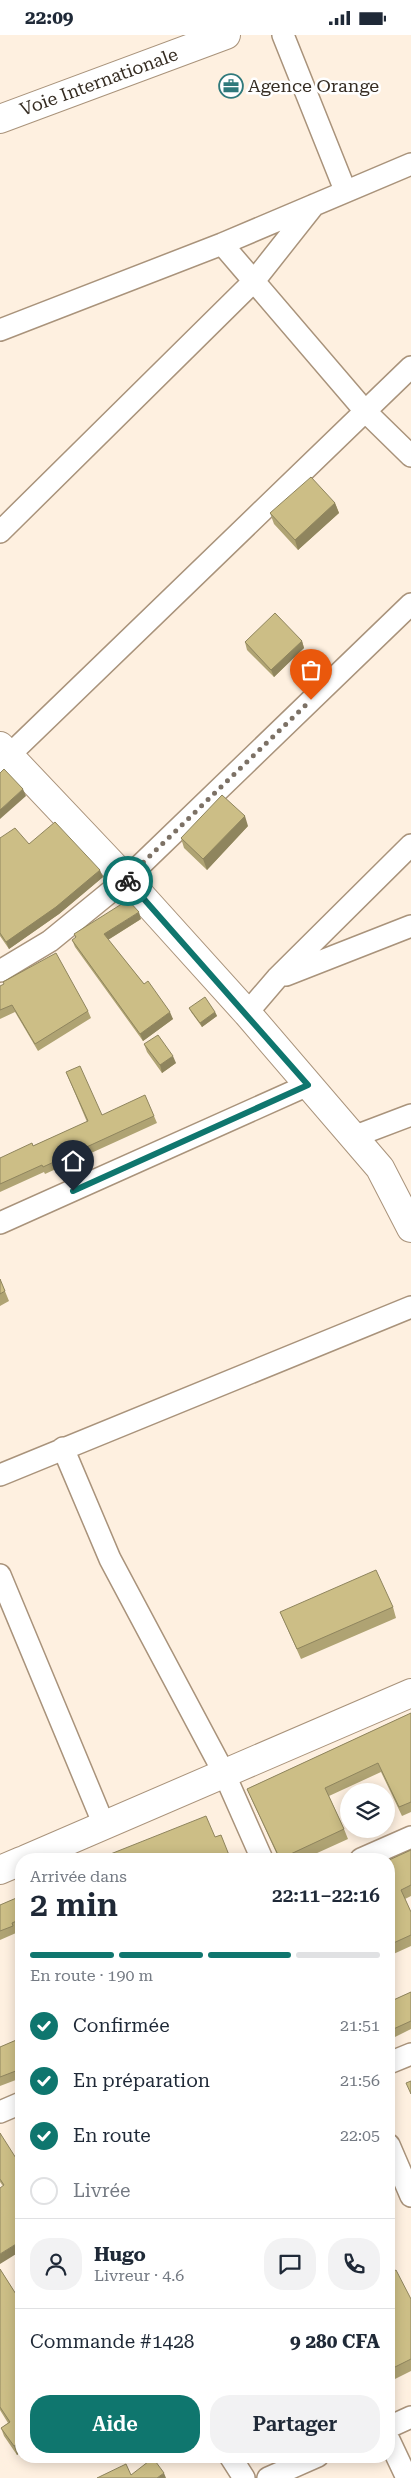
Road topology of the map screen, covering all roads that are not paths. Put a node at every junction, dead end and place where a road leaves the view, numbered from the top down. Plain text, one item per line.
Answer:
1 (226, 35) edge
2 (283, 35) edge
3 (0, 119) edge
4 (411, 163) edge
5 (345, 190) junction
6 (314, 205) junction
7 (222, 244) junction
8 (254, 281) junction
9 (0, 329) edge
10 (411, 367) edge
11 (366, 411) junction
12 (411, 456) edge
13 (0, 532) edge
14 (411, 604) edge
15 (3, 755) edge
16 (411, 845) edge
17 (126, 879) junction
18 (411, 926) edge
19 (0, 971) edge
20 (277, 978) junction
21 (247, 1013) junction
22 (308, 1085) junction
23 (411, 1115) edge
24 (353, 1137) junction
25 (0, 1223) edge
26 (411, 1228) edge
27 (411, 1307) edge
28 (63, 1448) junction
29 (0, 1475) edge
30 (0, 1575) edge
31 (411, 1693) edge
32 (224, 1773) junction
33 (104, 1825) junction
34 (411, 1837) edge
35 (40, 1853) edge
36 (259, 1853) edge
37 (375, 1853) edge
38 (15, 1864) edge
39 (0, 1870) edge
40 (411, 2054) edge
41 (395, 2061) edge
42 (395, 2163) edge
43 (411, 2196) edge
44 (411, 2417) edge
45 (395, 2424) edge
46 (395, 2453) edge
47 (234, 2463) edge
48 (302, 2463) edge
49 (244, 2478) edge
50 (268, 2478) edge
51 (407, 2478) edge

1 - 3 street, Voie Internationale
2 - 5 street
4 - 5 street
5 - 6 street
6 - 7 street
6 - 8 street
7 - 8 street
7 - 9 street
8 - 11 street
8 - 13 street
10 - 11 street
11 - 12 street
11 - 15 street
14 - 17 street
15 - 17 street
16 - 20 street
17 - 19 street
17 - 21 street
18 - 20 street
20 - 21 street
21 - 22 street
22 - 24 street
22 - 25 street
23 - 24 street
24 - 26 street
27 - 28 street
28 - 29 street
28 - 32 street
30 - 33 street
31 - 32 street
32 - 33 street
32 - 36 street
33 - 35 street
34 - 37 street
38 - 39 street
40 - 41 street
42 - 43 street
44 - 45 street
46 - 51 street
47 - 49 street
48 - 50 street

